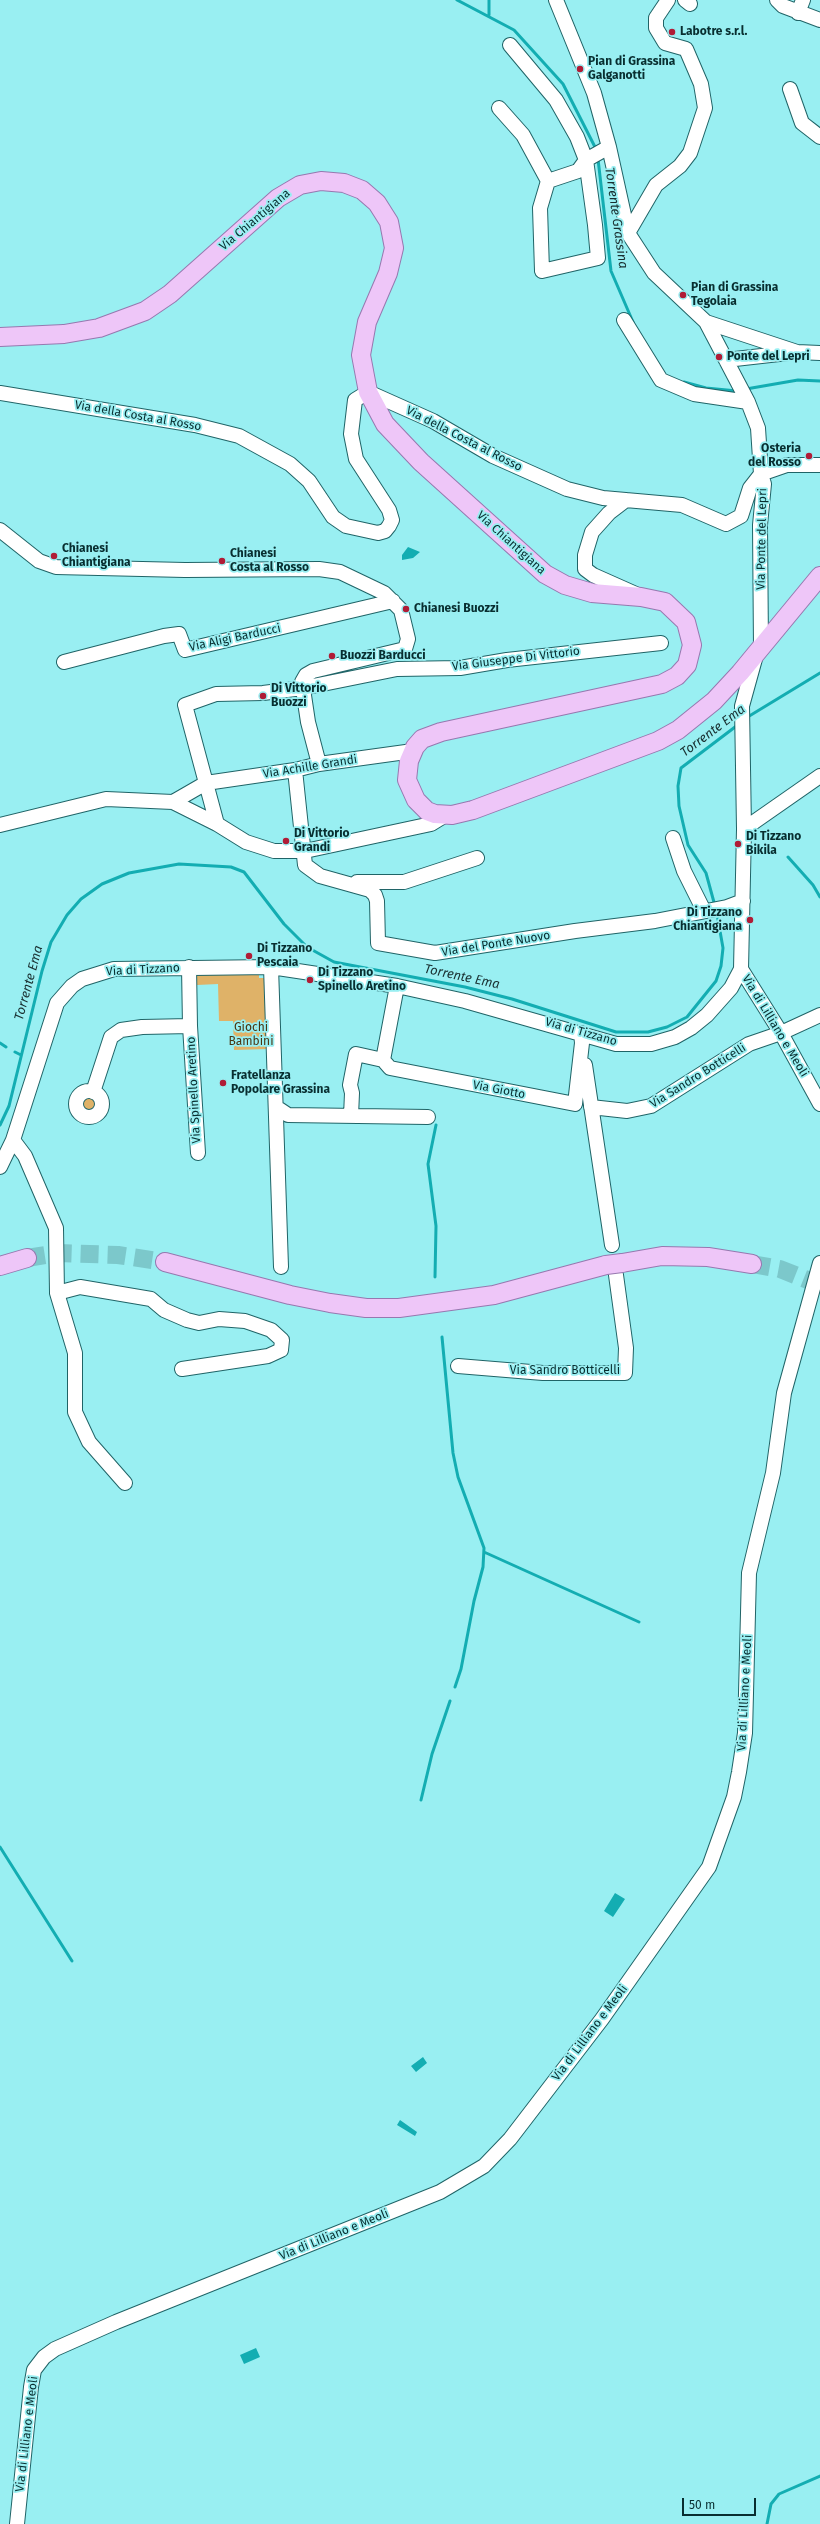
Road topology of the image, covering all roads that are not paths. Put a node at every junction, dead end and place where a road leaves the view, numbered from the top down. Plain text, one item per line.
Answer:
1 (556, 0) edge
2 (668, 0) edge
3 (777, 0) edge
4 (801, 6) edge
5 (820, 20) edge
6 (510, 45) dead end
7 (790, 89) dead end
8 (499, 108) dead end
9 (820, 137) edge
10 (607, 148) junction
11 (588, 159) junction
12 (548, 180) junction
13 (628, 233) junction
14 (624, 320) dead end
15 (706, 322) junction
16 (0, 337) edge
17 (797, 352) junction
18 (820, 353) edge
19 (726, 360) junction
20 (368, 392) junction
21 (0, 393) edge
22 (746, 398) junction
23 (820, 465) edge
24 (761, 474) junction
25 (626, 500) junction
26 (0, 530) edge
27 (820, 576) edge
28 (642, 597) junction
29 (393, 601) junction
30 (661, 643) dead end
31 (759, 651) junction
32 (64, 662) dead end
33 (303, 688) junction
34 (413, 751) junction
35 (319, 764) junction
36 (295, 770) junction
37 (820, 776) edge
38 (206, 783) junction
39 (173, 802) junction
40 (444, 816) junction
41 (217, 824) junction
42 (0, 825) edge
43 (744, 829) junction
44 (673, 838) dead end
45 (304, 851) junction
46 (477, 858) dead end
47 (340, 882) junction
48 (743, 901) junction
49 (706, 911) junction
50 (189, 967) junction
51 (271, 967) junction
52 (741, 969) junction
53 (397, 986) junction
54 (820, 1015) edge
55 (190, 1026) junction
56 (781, 1033) junction
57 (582, 1038) junction
58 (383, 1060) junction
59 (93, 1092) dead end
60 (820, 1104) edge
61 (591, 1107) junction
62 (351, 1116) junction
63 (428, 1117) dead end
64 (282, 1119) junction
65 (13, 1140) junction
66 (198, 1153) dead end
67 (0, 1167) edge
68 (612, 1245) dead end
69 (27, 1258) tunnel mouth
70 (165, 1262) tunnel mouth
71 (820, 1263) edge
72 (752, 1264) tunnel mouth
73 (0, 1266) edge
74 (281, 1267) dead end
75 (615, 1268) junction
76 (57, 1293) junction
77 (458, 1366) dead end
78 (182, 1370) dead end
79 (126, 1483) dead end
80 (17, 2524) edge

1 - 10 street
2 - 13 street
3 - 4 street
4 - 5 street
6 - 11 street
7 - 9 street
8 - 12 street
10 - 11 street
10 - 13 street
11 - 12 street
11 - 12 street
13 - 15 street
14 - 22 street
15 - 17 street
15 - 19 street, Via Ponte del Lepri
16 - 20 main road, Via Chiantigiana
17 - 18 street
17 - 19 street
19 - 22 street, Via Ponte del Lepri
20 - 21 street, Via della Costa al Rosso
20 - 25 street, Via della Costa al Rosso
20 - 28 main road, Via Chiantigiana
22 - 24 street, Via Ponte del Lepri
23 - 24 street
24 - 25 street, Via della Costa al Rosso
24 - 31 street, Via Ponte del Lepri
25 - 28 street
26 - 29 street
27 - 31 main road
28 - 34 main road, Via Chiantigiana
29 - 32 street, Via Aligi Barducci
29 - 33 street
30 - 33 street, Via Giuseppe Di Vittorio
31 - 40 main road
31 - 43 street, Via di Tizzano
33 - 35 street
33 - 38 street, Via Giuseppe Di Vittorio
34 - 35 street, Via Achille Grandi
34 - 40 main road, Via Chiantigiana
35 - 36 street, Via Achille Grandi
36 - 38 street, Via Achille Grandi
36 - 45 street, Via del Ponte Nuovo
37 - 43 street
38 - 39 street
38 - 41 street, Via Giuseppe Di Vittorio
39 - 41 street
39 - 42 street
40 - 45 street
41 - 45 street
43 - 48 street, Via di Tizzano
44 - 49 street
45 - 47 street, Via del Ponte Nuovo
46 - 47 street
47 - 49 street, Via del Ponte Nuovo
48 - 49 street, Via del Ponte Nuovo
48 - 52 street, Via di Tizzano
50 - 51 street, Via di Tizzano
50 - 55 street, Via Spinello Aretino
50 - 65 street, Via di Tizzano
51 - 53 street, Via di Tizzano
51 - 64 street
52 - 56 street, Via di Lilliano e Meoli
52 - 57 street, Via di Tizzano
53 - 57 street, Via di Tizzano
53 - 58 street
54 - 56 street, Via Sandro Botticelli
55 - 59 street, Via Spinello Aretino
55 - 66 street, Via Spinello Aretino
56 - 60 street, Via di Lilliano e Meoli
56 - 61 street, Via Sandro Botticelli
57 - 58 street, Via Giotto
57 - 61 street
58 - 62 street, Via Giotto
61 - 68 street
62 - 63 street
62 - 64 street
64 - 74 street
65 - 67 street, Via di Tizzano
65 - 76 street
69 - 73 main road
70 - 75 main road
71 - 80 street, Via di Lilliano e Meoli
72 - 75 main road
75 - 77 street, Via Sandro Botticelli
76 - 78 street
76 - 79 street

